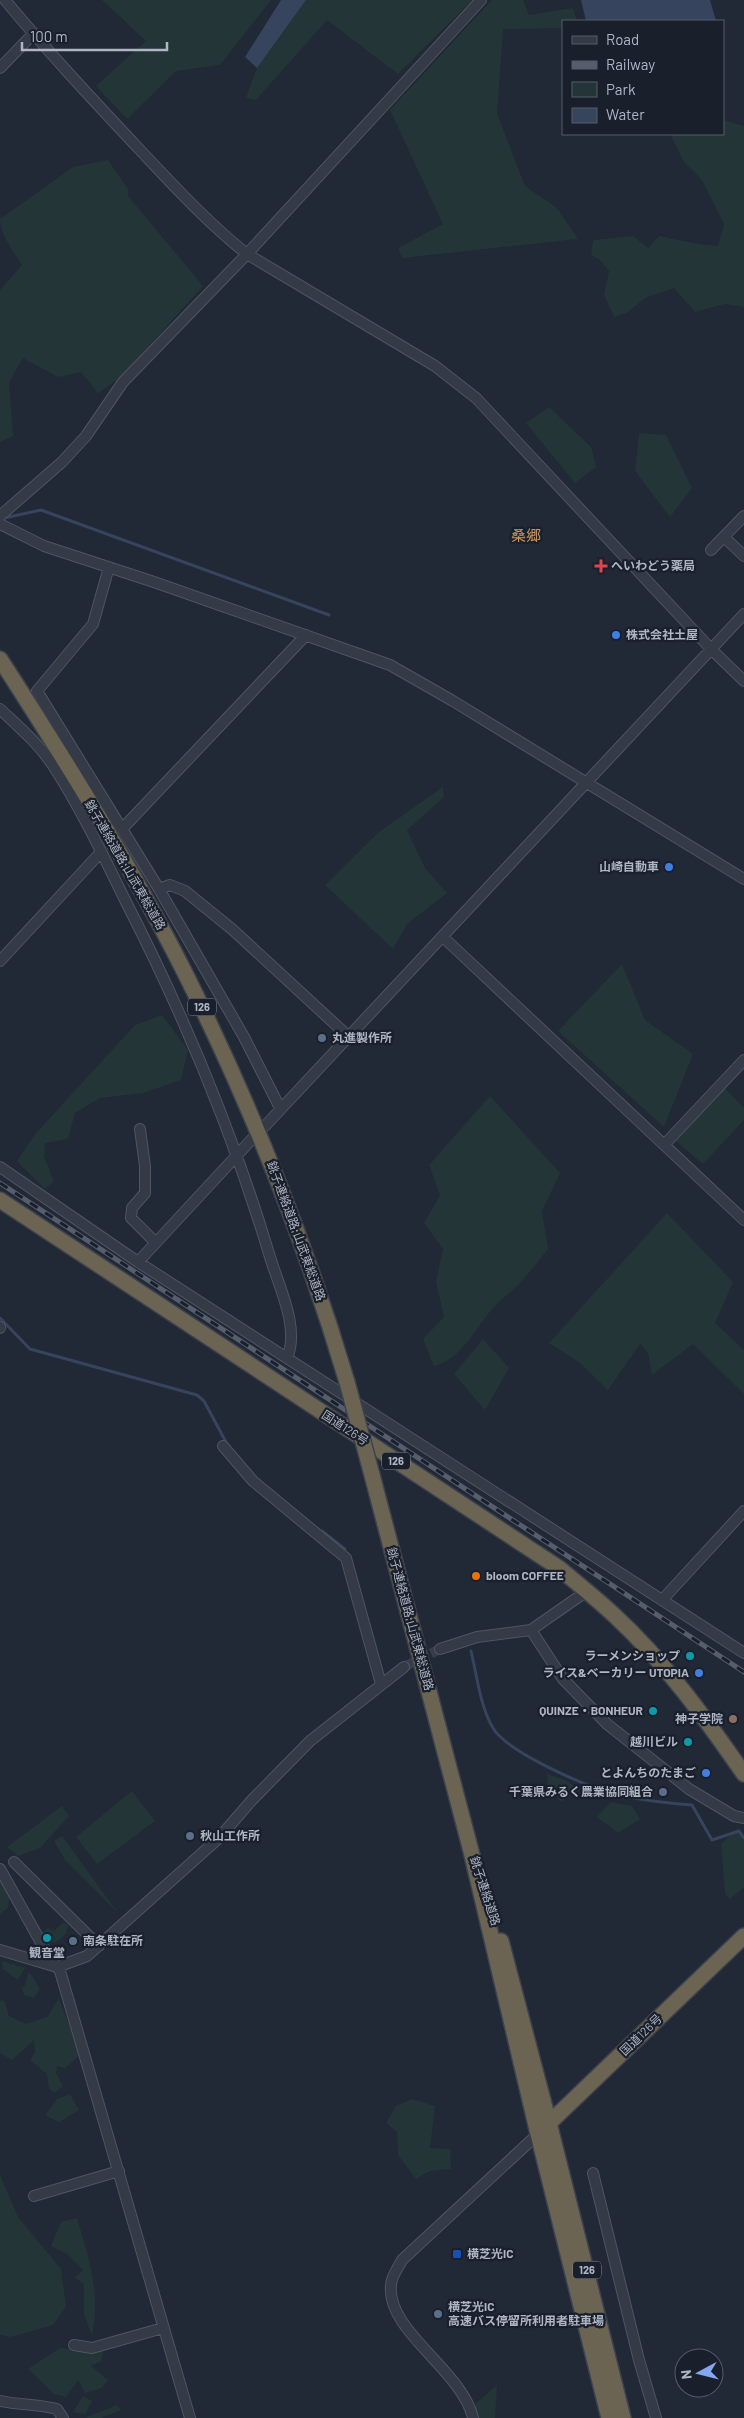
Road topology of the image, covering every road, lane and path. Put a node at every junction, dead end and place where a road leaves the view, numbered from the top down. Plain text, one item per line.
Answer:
1 (5, 0) edge
2 (481, 0) edge
3 (33, 34) junction
4 (0, 68) edge
5 (246, 254) junction
6 (0, 516) edge
7 (744, 516) edge
8 (0, 524) edge
9 (724, 537) junction
10 (711, 550) dead end
11 (744, 556) edge
12 (109, 567) junction
13 (744, 614) edge
14 (306, 635) junction
15 (711, 649) junction
16 (0, 659) edge
17 (744, 681) edge
18 (0, 709) edge
19 (586, 782) junction
20 (122, 829) junction
21 (101, 852) junction
22 (744, 879) edge
23 (159, 888) junction
24 (443, 937) junction
25 (0, 962) edge
26 (349, 1037) junction
27 (744, 1060) edge
28 (280, 1108) junction
29 (265, 1126) dead end
30 (140, 1129) dead end
31 (252, 1139) dead end
32 (664, 1145) junction
33 (238, 1155) junction
34 (0, 1167) edge
35 (0, 1200) edge
36 (744, 1220) edge
37 (156, 1242) junction
38 (138, 1262) junction
39 (288, 1358) junction
40 (223, 1446) dead end
41 (744, 1511) edge
42 (587, 1591) junction
43 (663, 1598) junction
44 (531, 1630) junction
45 (440, 1649) tunnel mouth
46 (744, 1653) edge
47 (404, 1667) tunnel mouth
48 (381, 1684) junction
49 (744, 1774) edge
50 (744, 1818) edge
51 (472, 1851) junction
52 (14, 1862) dead end
53 (0, 1869) edge
54 (744, 1936) edge
55 (99, 1946) junction
56 (0, 1950) edge
57 (57, 1967) junction
58 (549, 2122) junction
59 (538, 2134) junction
60 (119, 2171) junction
61 (593, 2173) dead end
62 (34, 2196) dead end
63 (163, 2328) junction
64 (74, 2345) dead end
65 (0, 2402) edge
66 (63, 2418) edge
67 (190, 2418) edge
68 (473, 2418) edge
69 (609, 2418) edge
70 (623, 2418) edge
71 (656, 2418) edge

1 - 3 street
2 - 5 street
3 - 4 street
3 - 5 street
5 - 6 street
5 - 15 street
7 - 9 street
8 - 12 street
9 - 10 street
9 - 11 street
12 - 14 street
12 - 20 street
13 - 15 street
14 - 19 street
14 - 20 street
15 - 17 street
15 - 19 street
16 - 51 highway, 銚子連絡道路;山武東総道路 / 126, bridge
18 - 21 street
19 - 22 street
19 - 24 street
20 - 23 street
21 - 25 street
21 - 33 street
23 - 26 street
23 - 28 street
24 - 26 street
24 - 32 street
26 - 28 street
27 - 32 street
28 - 29 street
30 - 37 street
31 - 33 street
32 - 36 street
33 - 37 street
33 - 39 street
34 - 38 street
35 - 42 highway, 国道126号 / 126
37 - 38 street
38 - 39 street
39 - 43 street
40 - 48 street
41 - 43 street
42 - 44 street
42 - 49 highway, 国道126号 / 126
43 - 46 street
44 - 45 street
44 - 50 street
47 - 48 street
48 - 55 street
51 - 58 highway, 銚子連絡道路 / 126
51 - 59 highway, 銚子連絡道路 / 126
52 - 55 street
53 - 57 street
54 - 58 highway, 国道126号
55 - 57 street
56 - 57 street
57 - 60 street
58 - 59 highway, 国道126号
58 - 70 highway, 126
59 - 68 street
59 - 69 highway, 126
60 - 62 street
60 - 63 street
61 - 71 street
63 - 64 street
63 - 67 street
65 - 66 street

